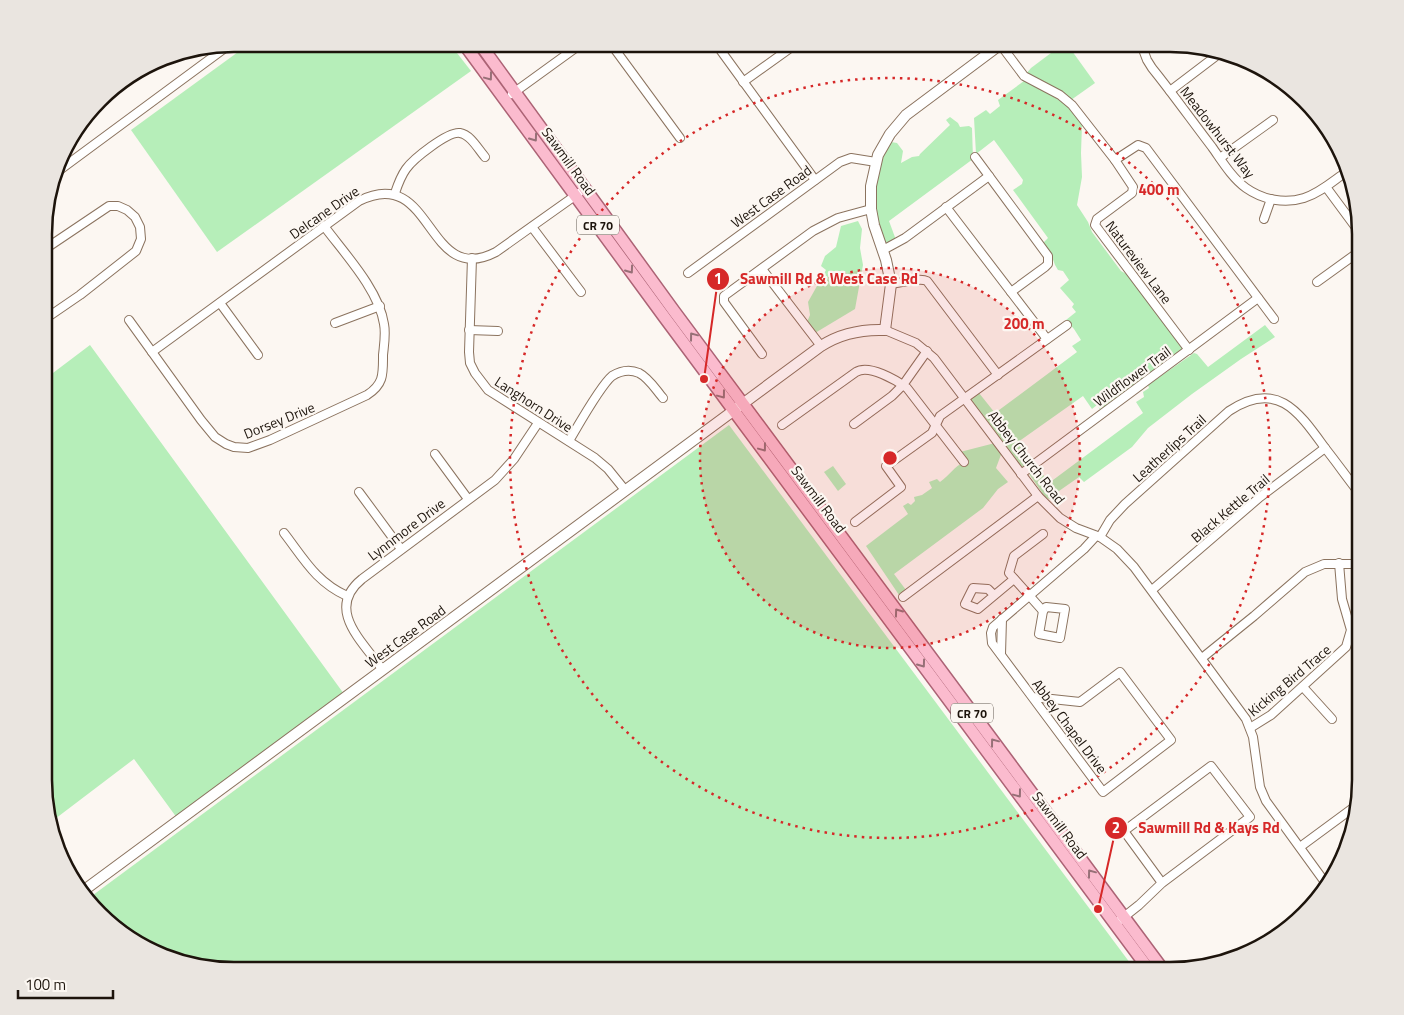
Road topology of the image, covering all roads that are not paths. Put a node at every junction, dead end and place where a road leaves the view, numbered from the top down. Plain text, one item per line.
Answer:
1 (471, 52) edge
2 (485, 52) edge
3 (570, 52) edge
4 (618, 52) edge
5 (722, 52) edge
6 (785, 52) edge
7 (989, 52) edge
8 (1006, 52) edge
9 (1144, 52) edge
10 (218, 53) edge
11 (1213, 58) edge
12 (743, 82) junction
13 (1170, 91) junction
14 (510, 96) junction
15 (1273, 120) dead end
16 (680, 138) dead end
17 (485, 157) dead end
18 (975, 157) dead end
19 (1220, 158) junction
20 (1115, 160) junction
21 (876, 162) junction
22 (66, 165) edge
23 (1342, 175) edge
24 (989, 176) junction
25 (815, 180) junction
26 (1326, 187) junction
27 (580, 192) junction
28 (395, 193) junction
29 (1271, 199) junction
30 (946, 207) junction
31 (871, 209) junction
32 (1264, 219) dead end
33 (1351, 221) edge
34 (324, 226) junction
35 (532, 227) junction
36 (52, 244) edge
37 (882, 250) junction
38 (1352, 257) edge
39 (472, 258) junction
40 (762, 269) junction
41 (688, 274) dead end
42 (1317, 282) dead end
43 (891, 284) junction
44 (581, 292) dead end
45 (1011, 292) junction
46 (1258, 298) junction
47 (220, 303) junction
48 (380, 306) junction
49 (52, 314) edge
50 (1274, 319) dead end
51 (128, 320) dead end
52 (335, 323) dead end
53 (1067, 325) dead end
54 (469, 330) junction
55 (885, 330) junction
56 (498, 331) dead end
57 (1047, 339) junction
58 (821, 346) junction
59 (1189, 350) junction
60 (927, 351) junction
61 (152, 352) junction
62 (762, 354) dead end
63 (258, 355) dead end
64 (998, 375) junction
65 (903, 385) junction
66 (663, 398) dead end
67 (965, 398) junction
68 (738, 406) junction
69 (538, 423) junction
70 (854, 424) dead end
71 (782, 425) dead end
72 (936, 426) junction
73 (569, 442) junction
74 (1325, 448) junction
75 (435, 454) dead end
76 (964, 462) dead end
77 (1021, 474) junction
78 (1352, 483) edge
79 (624, 490) junction
80 (359, 492) dead end
81 (1038, 496) junction
82 (468, 499) junction
83 (855, 522) dead end
84 (284, 533) dead end
85 (1043, 534) dead end
86 (1098, 536) junction
87 (401, 549) junction
88 (1339, 563) junction
89 (1352, 564) edge
90 (1014, 579) junction
91 (1152, 590) junction
92 (347, 596) junction
93 (994, 596) dead end
94 (1029, 596) junction
95 (903, 597) dead end
96 (1043, 611) junction
97 (1350, 637) joint
98 (1202, 658) junction
99 (382, 669) junction
100 (1304, 687) junction
101 (1032, 697) junction
102 (1332, 719) dead end
103 (1250, 728) junction
104 (1349, 812) edge
105 (1300, 847) junction
106 (1323, 878) edge
107 (1162, 883) junction
108 (87, 888) edge
109 (1119, 920) junction
110 (1145, 962) edge
111 (1156, 962) edge

1 -> 14 main road, Sawmill Road / CR 70
2 - 14 main road, Sawmill Road / CR 70
3 - 14 street
4 - 16 street
5 - 12 street
6 - 12 street
7 - 21 main road
8 - 20 street, Natureview Lane
9 - 13 street, Meadowhurst Way
10 - 22 street
11 - 13 street
12 - 25 street
13 - 19 street, Meadowhurst Way
14 - 27 main road, Sawmill Road / CR 70
15 - 19 street
17 - 28 street
18 - 24 street
19 - 29 street, Meadowhurst Way
20 - 46 street
20 - 59 street, Natureview Lane
21 - 25 street, West Case Road
21 - 31 main road
23 - 26 street, Meadowhurst Way
24 - 30 street
24 - 45 street
25 - 41 street, West Case Road
26 - 29 street, Meadowhurst Way
26 - 33 street
27 - 35 street
27 - 68 main road, Sawmill Road / CR 70
28 - 34 street, Delcane Drive
28 - 39 street
29 - 32 street
30 - 37 street
30 - 45 street
31 - 37 main road
31 - 40 street
34 - 47 street, Delcane Drive
34 - 48 street
35 - 39 street
35 - 44 street
36 - 49 street
37 - 43 main road
38 - 42 street
39 - 54 street, Langhorn Drive
40 - 58 street
40 - 62 street
43 - 55 main road
43 - 64 street
45 - 57 street
46 - 50 street
46 - 59 street, Wildflower Trail
47 - 61 street, Delcane Drive
47 - 63 street
48 - 52 street
48 - 61 street, Dorsey Drive
51 - 61 street, Dorsey Drive
53 - 57 street
54 - 56 street
54 - 69 street, Langhorn Drive
55 - 58 main road, Abbey Church Road
55 - 60 street, Abbey Church Road
57 - 64 street
58 - 68 main road, Abbey Church Road
59 - 77 street, Wildflower Trail
60 - 65 street
60 - 67 street, Abbey Church Road
64 - 67 street
65 - 70 street
65 - 71 street
65 - 72 street
66 - 73 street
67 - 72 street
67 - 77 street, Abbey Church Road
68 - 79 main road, West Case Road
68 - 109 main road, Sawmill Road / CR 70
69 - 73 street, Langhorn Drive
69 - 82 street, Lynnmore Drive
72 - 76 street
72 - 83 street
73 - 79 street, Langhorn Drive
74 - 78 street
74 - 86 street, Leatherlips Trail
74 - 91 street, Black Kettle Trail
75 - 82 street
77 - 81 street, Abbey Church Road
79 - 99 main road, West Case Road
80 - 87 street
81 - 86 street, Abbey Church Road
81 - 95 street
82 - 87 street, Lynnmore Drive
84 - 92 street
85 - 90 street
86 - 91 street, Abbey Church Road
86 - 94 street, Abbey Chapel Drive
87 - 92 street, Lynnmore Drive
88 - 89 street
88 - 97 street
88 - 98 street
90 - 93 street
90 - 94 street
91 - 98 street, Abbey Church Road
92 - 99 street
94 - 96 street
94 - 101 street, Abbey Chapel Drive
96 - 96 street
97 - 100 street, Kicking Bird Trace
98 - 103 street, Abbey Church Road
99 - 108 main road, West Case Road
100 - 102 street
100 - 103 street, Kicking Bird Trace
101 - 101 street, Abbey Chapel Drive
103 - 105 street, Abbey Church Road
104 - 105 street
105 - 106 street, Abbey Church Road
107 - 107 street
107 - 109 street
109 - 110 main road, Sawmill Road / CR 70
109 - 111 main road, Sawmill Road / CR 70

